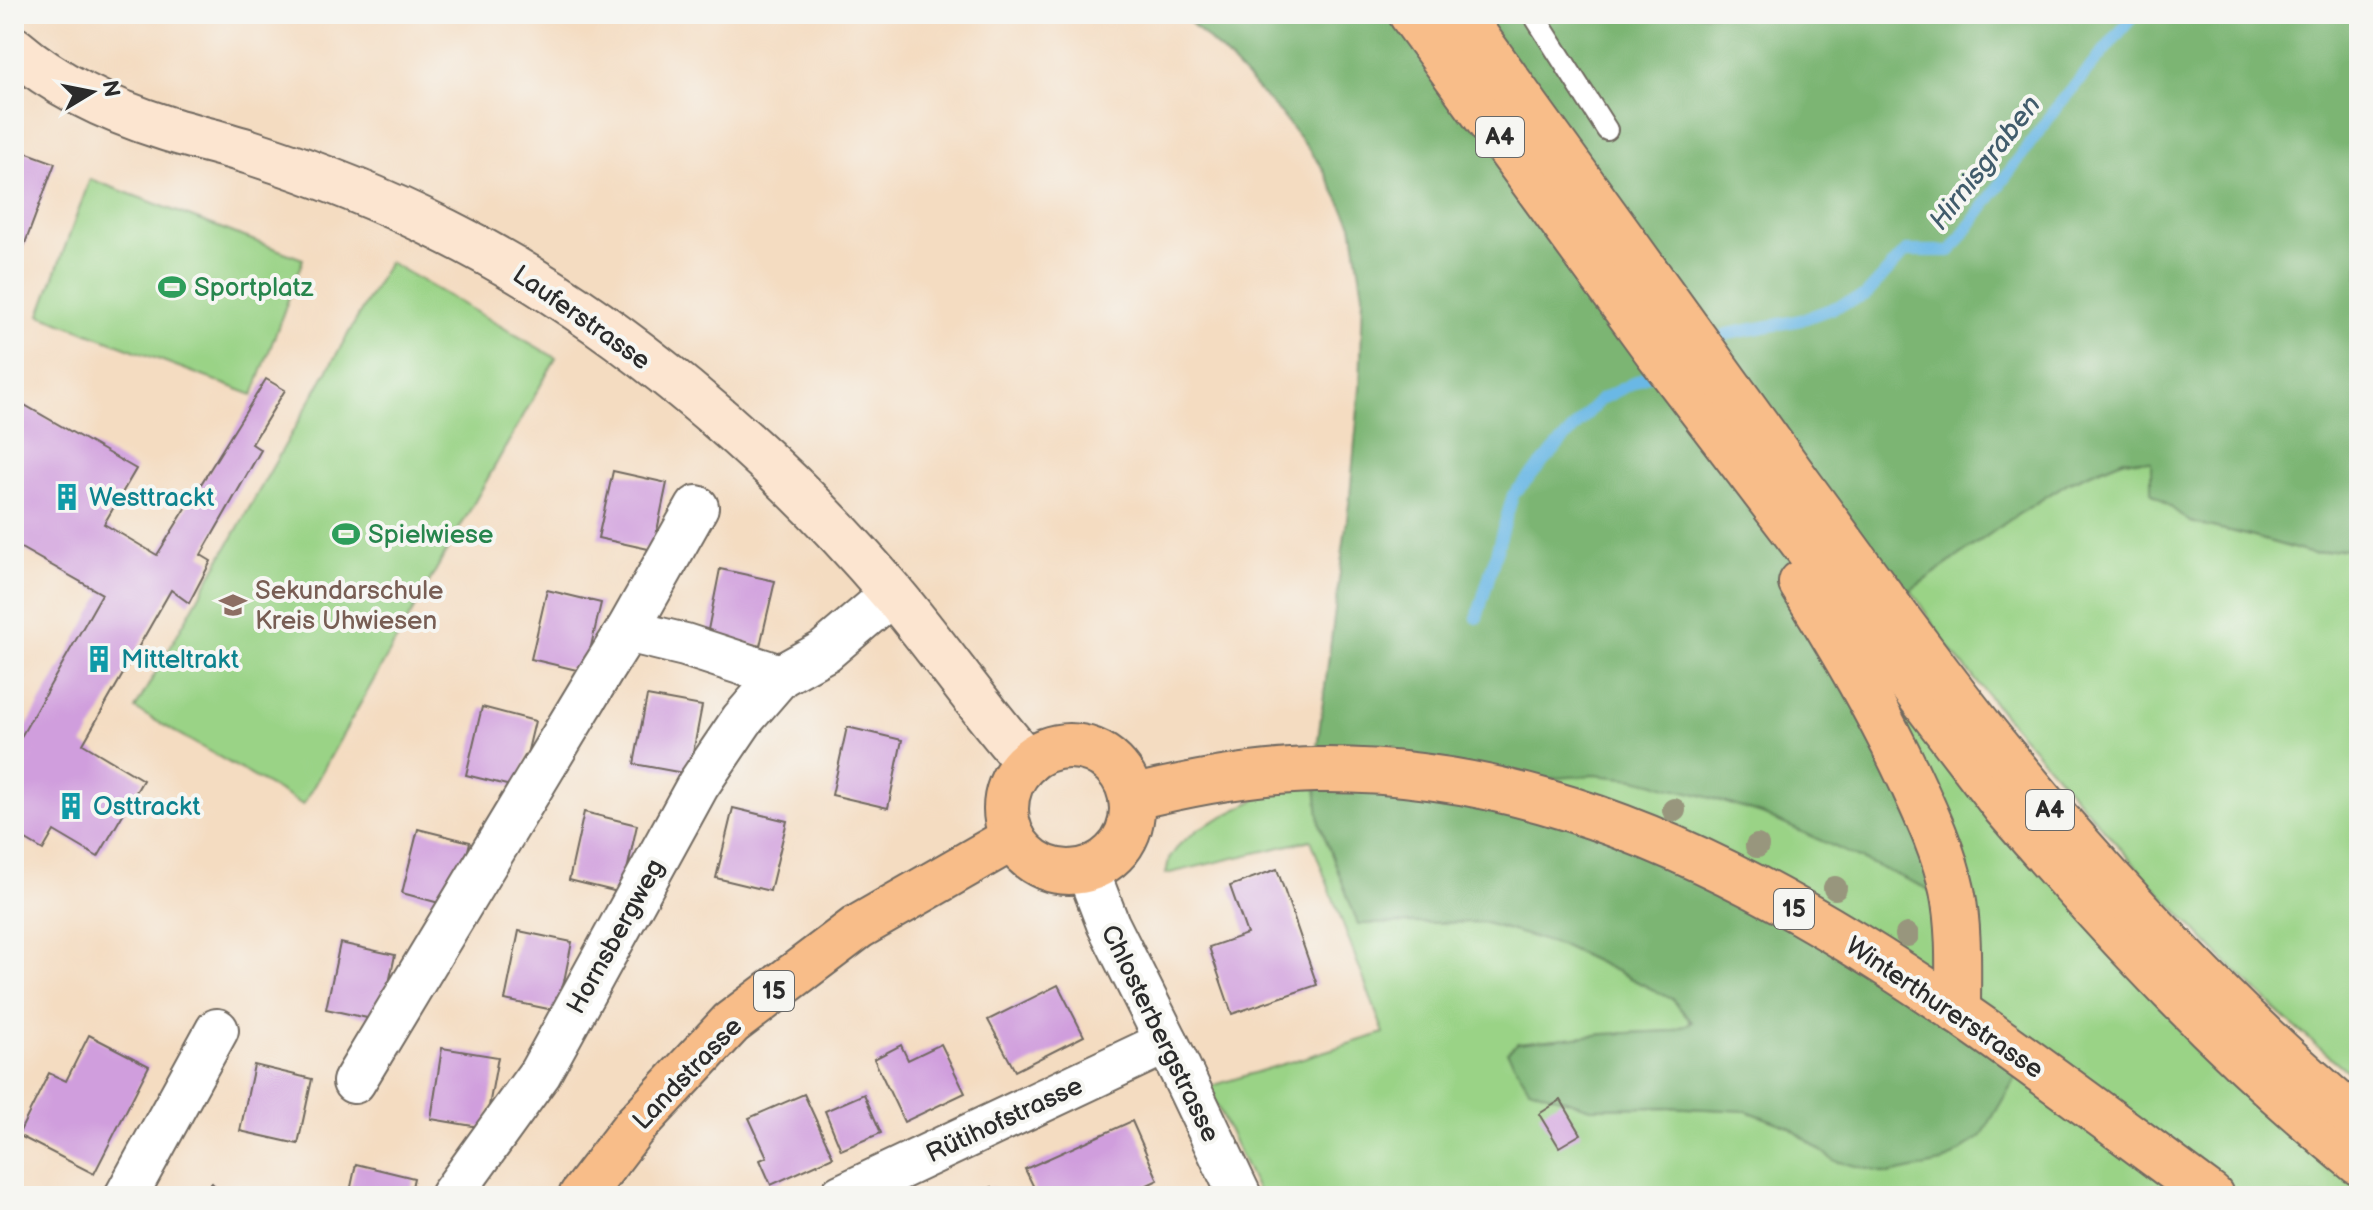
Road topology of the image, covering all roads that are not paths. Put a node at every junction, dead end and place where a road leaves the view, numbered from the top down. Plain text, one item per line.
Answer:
1 (1411, 14) edge
2 (1460, 14) edge
3 (1533, 14) edge
4 (14, 49) edge
5 (1607, 130) dead end
6 (1605, 248) junction
7 (1760, 477) junction
8 (697, 507) dead end
9 (893, 593) junction
10 (627, 631) junction
11 (780, 676) junction
12 (1027, 762) junction
13 (1131, 798) junction
14 (1013, 838) junction
15 (1087, 869) junction
16 (1958, 1012) junction
17 (217, 1030) dead end
18 (1167, 1042) junction
19 (354, 1082) dead end
20 (2359, 1122) edge
21 (2359, 1163) edge
22 (126, 1196) edge
23 (451, 1196) edge
24 (581, 1196) edge
25 (841, 1196) edge
26 (1240, 1196) edge
27 (2211, 1196) edge

1 - 6 main road, A4
2 - 6 main road, A4
3 - 5 lane
4 - 9 street, Lauferstrasse
6 - 7 main road, A4
6 - 7 main road, A4
7 - 16 main road
7 - 20 main road, A4
7 - 21 main road, A4
8 - 10 street
9 - 11 street, Hornsbergweg
9 - 12 street, Lauferstrasse
10 - 11 street
10 - 19 street
11 - 23 street, Hornsbergweg
12 - 13 main road
12 - 14 main road
13 - 15 main road
13 - 16 main road, Winterthurerstrasse / 15
14 - 15 main road
14 - 24 main road, Landstrasse / 15
15 - 18 street, Chlosterbergstrasse
16 - 27 main road, Winterthurerstrasse / 15
17 - 22 street
18 - 25 street, Rütihofstrasse
18 - 26 street, Chlosterbergstrasse

